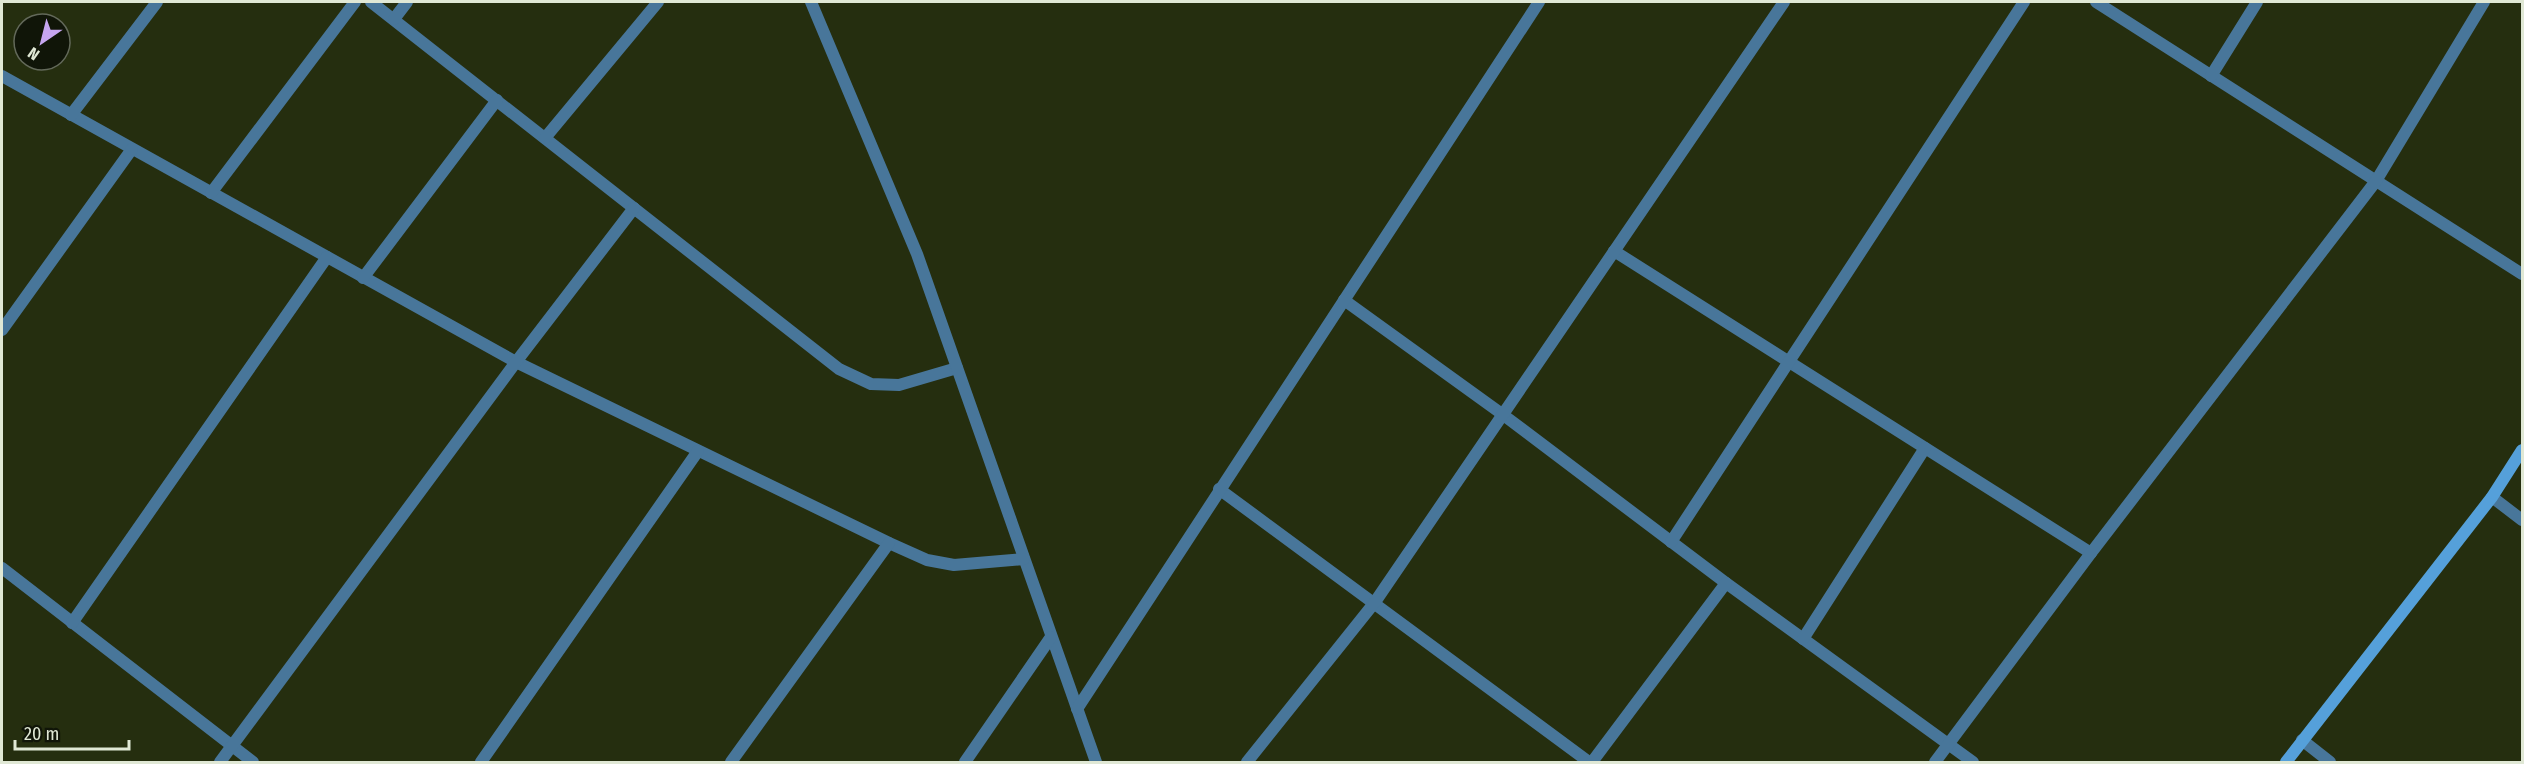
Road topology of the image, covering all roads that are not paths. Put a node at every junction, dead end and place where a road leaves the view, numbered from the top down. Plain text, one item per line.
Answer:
1 (157, 2) edge
2 (355, 2) edge
3 (372, 2) edge
4 (407, 2) edge
5 (658, 2) edge
6 (810, 2) edge
7 (1539, 2) edge
8 (1784, 2) edge
9 (2024, 2) edge
10 (2096, 2) edge
11 (2257, 2) edge
12 (2484, 2) edge
13 (394, 19) junction
14 (2, 76) edge
15 (2211, 76) junction
16 (497, 100) junction
17 (71, 114) junction
18 (545, 138) junction
19 (132, 149) junction
20 (2376, 181) junction
21 (212, 193) junction
22 (634, 208) junction
23 (1614, 251) junction
24 (327, 257) junction
25 (2523, 274) edge
26 (363, 278) junction
27 (1344, 300) junction
28 (2, 330) edge
29 (1788, 360) junction
30 (516, 362) junction
31 (957, 368) junction
32 (1502, 414) junction
33 (1925, 448) junction
34 (2523, 450) edge
35 (698, 451) junction
36 (1219, 489) junction
37 (2492, 497) junction
38 (2523, 520) edge
39 (1671, 542) junction
40 (889, 543) junction
41 (2091, 553) junction
42 (1024, 560) junction
43 (2, 568) edge
44 (1726, 583) junction
45 (1374, 602) junction
46 (72, 623) junction
47 (1051, 637) junction
48 (1803, 639) junction
49 (1077, 709) junction
50 (2302, 740) junction
51 (1949, 744) junction
52 (231, 747) junction
53 (220, 762) edge
54 (253, 762) edge
55 (481, 762) edge
56 (731, 762) edge
57 (965, 762) edge
58 (1096, 762) edge
59 (1246, 762) edge
60 (1591, 762) edge
61 (1935, 762) edge
62 (1973, 762) edge
63 (2286, 762) edge
64 (2330, 762) edge

1 - 17 street
2 - 21 street
3 - 13 street
4 - 13 street
5 - 18 street
6 - 31 street
7 - 27 street
8 - 23 street
9 - 29 street
10 - 15 street
11 - 15 street
12 - 20 street
13 - 16 street
14 - 17 street
15 - 20 street
16 - 18 street
16 - 26 street
17 - 19 street
18 - 22 street
19 - 21 street
19 - 28 street
20 - 25 street
20 - 41 street
21 - 24 street
22 - 30 street
22 - 31 street
23 - 29 street
23 - 32 street
24 - 26 street
24 - 46 street
26 - 30 street
27 - 32 street
27 - 36 street
29 - 33 street
29 - 39 street
30 - 35 street
30 - 52 street
31 - 42 street
32 - 39 street
32 - 45 street
33 - 41 street
33 - 48 street
34 - 37 street
35 - 40 street
35 - 55 street
36 - 45 street
36 - 49 street
37 - 38 street
37 - 50 street
39 - 44 street
40 - 42 street
40 - 56 street
41 - 51 street
42 - 47 street
43 - 46 street
44 - 48 street
44 - 60 street
45 - 59 street
45 - 60 street
46 - 52 street
47 - 49 street
47 - 57 street
48 - 51 street
49 - 58 street
50 - 63 street
50 - 64 street
51 - 61 street
51 - 62 street
52 - 53 street
52 - 54 street

